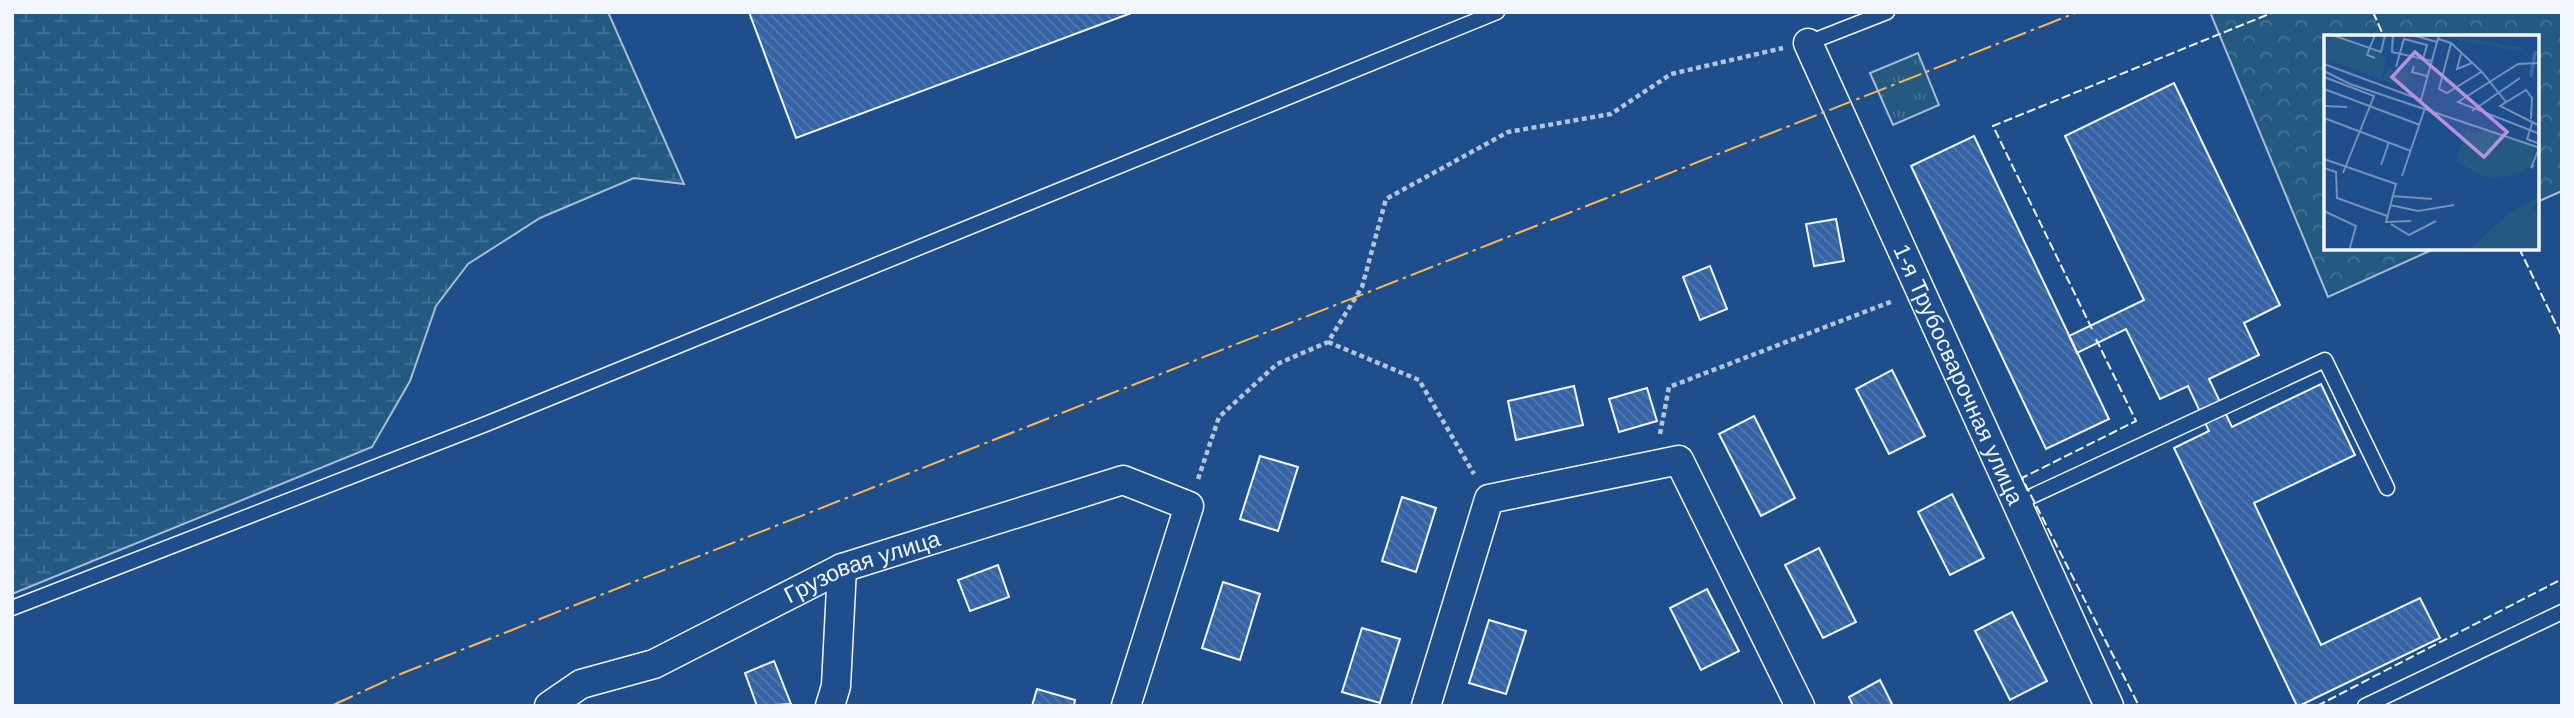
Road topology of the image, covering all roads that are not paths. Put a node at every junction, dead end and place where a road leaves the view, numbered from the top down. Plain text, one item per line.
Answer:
1 (1497, 12) edge
2 (1887, 12) edge
3 (1808, 43) joint
4 (2387, 488) dead end
5 (2017, 503) junction
6 (842, 568) junction
7 (12, 608) edge
8 (2562, 612) edge
9 (549, 706) edge
10 (830, 706) edge
11 (1126, 706) edge
12 (1426, 706) edge
13 (1800, 706) edge
14 (2109, 706) edge
15 (2365, 706) edge

1 - 7 lane
2 - 3 lane
3 - 5 street, 1-я Трубосварочная улица
4 - 5 lane
5 - 14 street, 1-я Трубосварочная улица
6 - 9 street, Грузовая улица
6 - 10 street
6 - 11 street, Грузовая улица
8 - 15 lane
12 - 13 street

